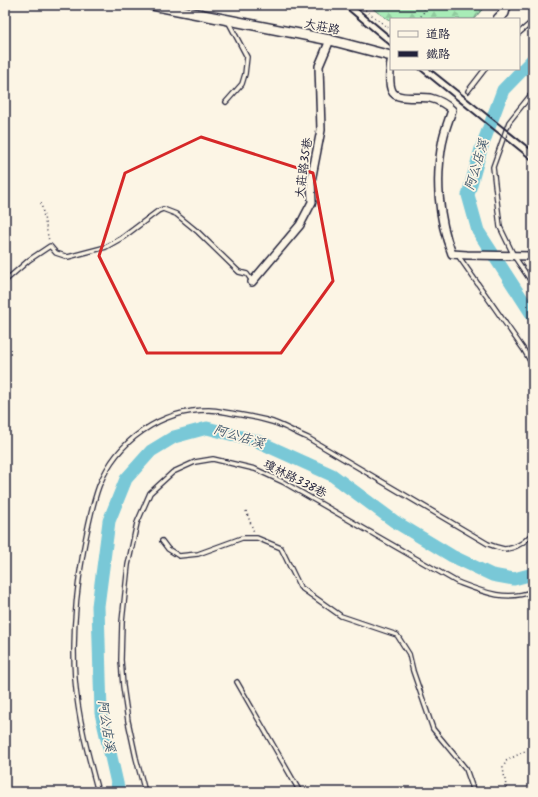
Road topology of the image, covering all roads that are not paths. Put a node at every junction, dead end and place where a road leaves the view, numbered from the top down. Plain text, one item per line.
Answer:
1 (152, 5) edge
2 (506, 5) edge
3 (499, 18) edge
4 (227, 20) junction
5 (533, 21) edge
6 (520, 32) edge
7 (330, 40) junction
8 (390, 56) edge
9 (391, 70) edge
10 (484, 70) edge
11 (468, 91) dead end
12 (533, 92) edge
13 (226, 102) dead end
14 (457, 254) junction
15 (513, 256) junction
16 (533, 256) edge
17 (5, 281) edge
18 (252, 282) joint
19 (533, 284) edge
20 (533, 366) edge
21 (533, 531) edge
22 (162, 542) dead end
23 (533, 591) edge
24 (236, 682) dead end
25 (98, 792) edge
26 (145, 792) edge
27 (300, 792) edge
28 (474, 792) edge

1 - 4 street, 大莊路
2 - 3 street
4 - 7 street, 大莊路
4 - 13 lane
5 - 6 lane
7 - 8 street, 大莊路
7 - 18 street, 大莊路35巷
9 - 14 street
10 - 11 lane
12 - 15 lane
14 - 15 street
14 - 20 lane
15 - 16 street
15 - 19 lane
17 - 18 lane
21 - 25 lane
22 - 28 lane
23 - 26 lane, 瓊林路338巷
24 - 27 lane

